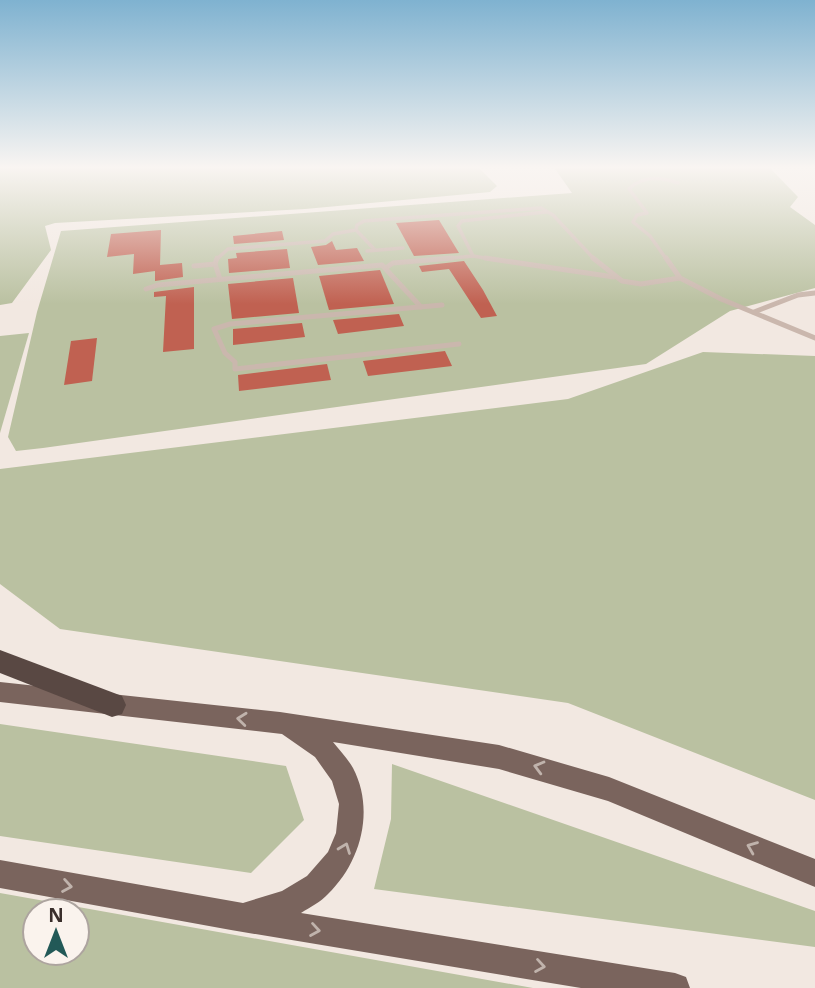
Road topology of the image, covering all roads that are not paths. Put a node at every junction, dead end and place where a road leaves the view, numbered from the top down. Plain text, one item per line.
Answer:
1 (467, 212) edge
2 (646, 212) edge
3 (551, 213) joint
4 (356, 230) junction
5 (403, 248) dead end
6 (375, 250) junction
7 (367, 251) dead end
8 (473, 256) junction
9 (215, 264) junction
10 (194, 266) dead end
11 (387, 267) junction
12 (615, 277) junction
13 (680, 278) junction
14 (220, 279) junction
15 (146, 289) dead end
16 (815, 293) edge
17 (442, 305) dead end
18 (421, 307) junction
19 (753, 313) junction
20 (815, 338) edge
21 (460, 344) dead end
22 (0, 661) edge
23 (0, 692) edge
24 (112, 705) junction
25 (280, 723) junction
26 (815, 873) edge
27 (0, 874) edge
28 (231, 916) junction
29 (675, 988) edge

1 - 4 lane
2 - 13 lane
3 - 8 lane
3 - 12 lane
4 - 6 lane
4 - 9 lane
5 - 6 lane
6 - 7 lane
8 - 11 lane
8 - 12 lane
9 - 10 lane
9 - 14 lane
11 - 14 lane
11 - 18 lane
12 - 13 lane
13 - 19 lane
14 - 15 lane
16 - 19 lane
17 - 18 lane
18 - 21 lane
19 - 20 lane
22 - 24 highway
23 - 24 main road
25 -> 24 main road
26 -> 25 main road
28 -> 25 main road
27 -> 28 main road
28 -> 29 main road

